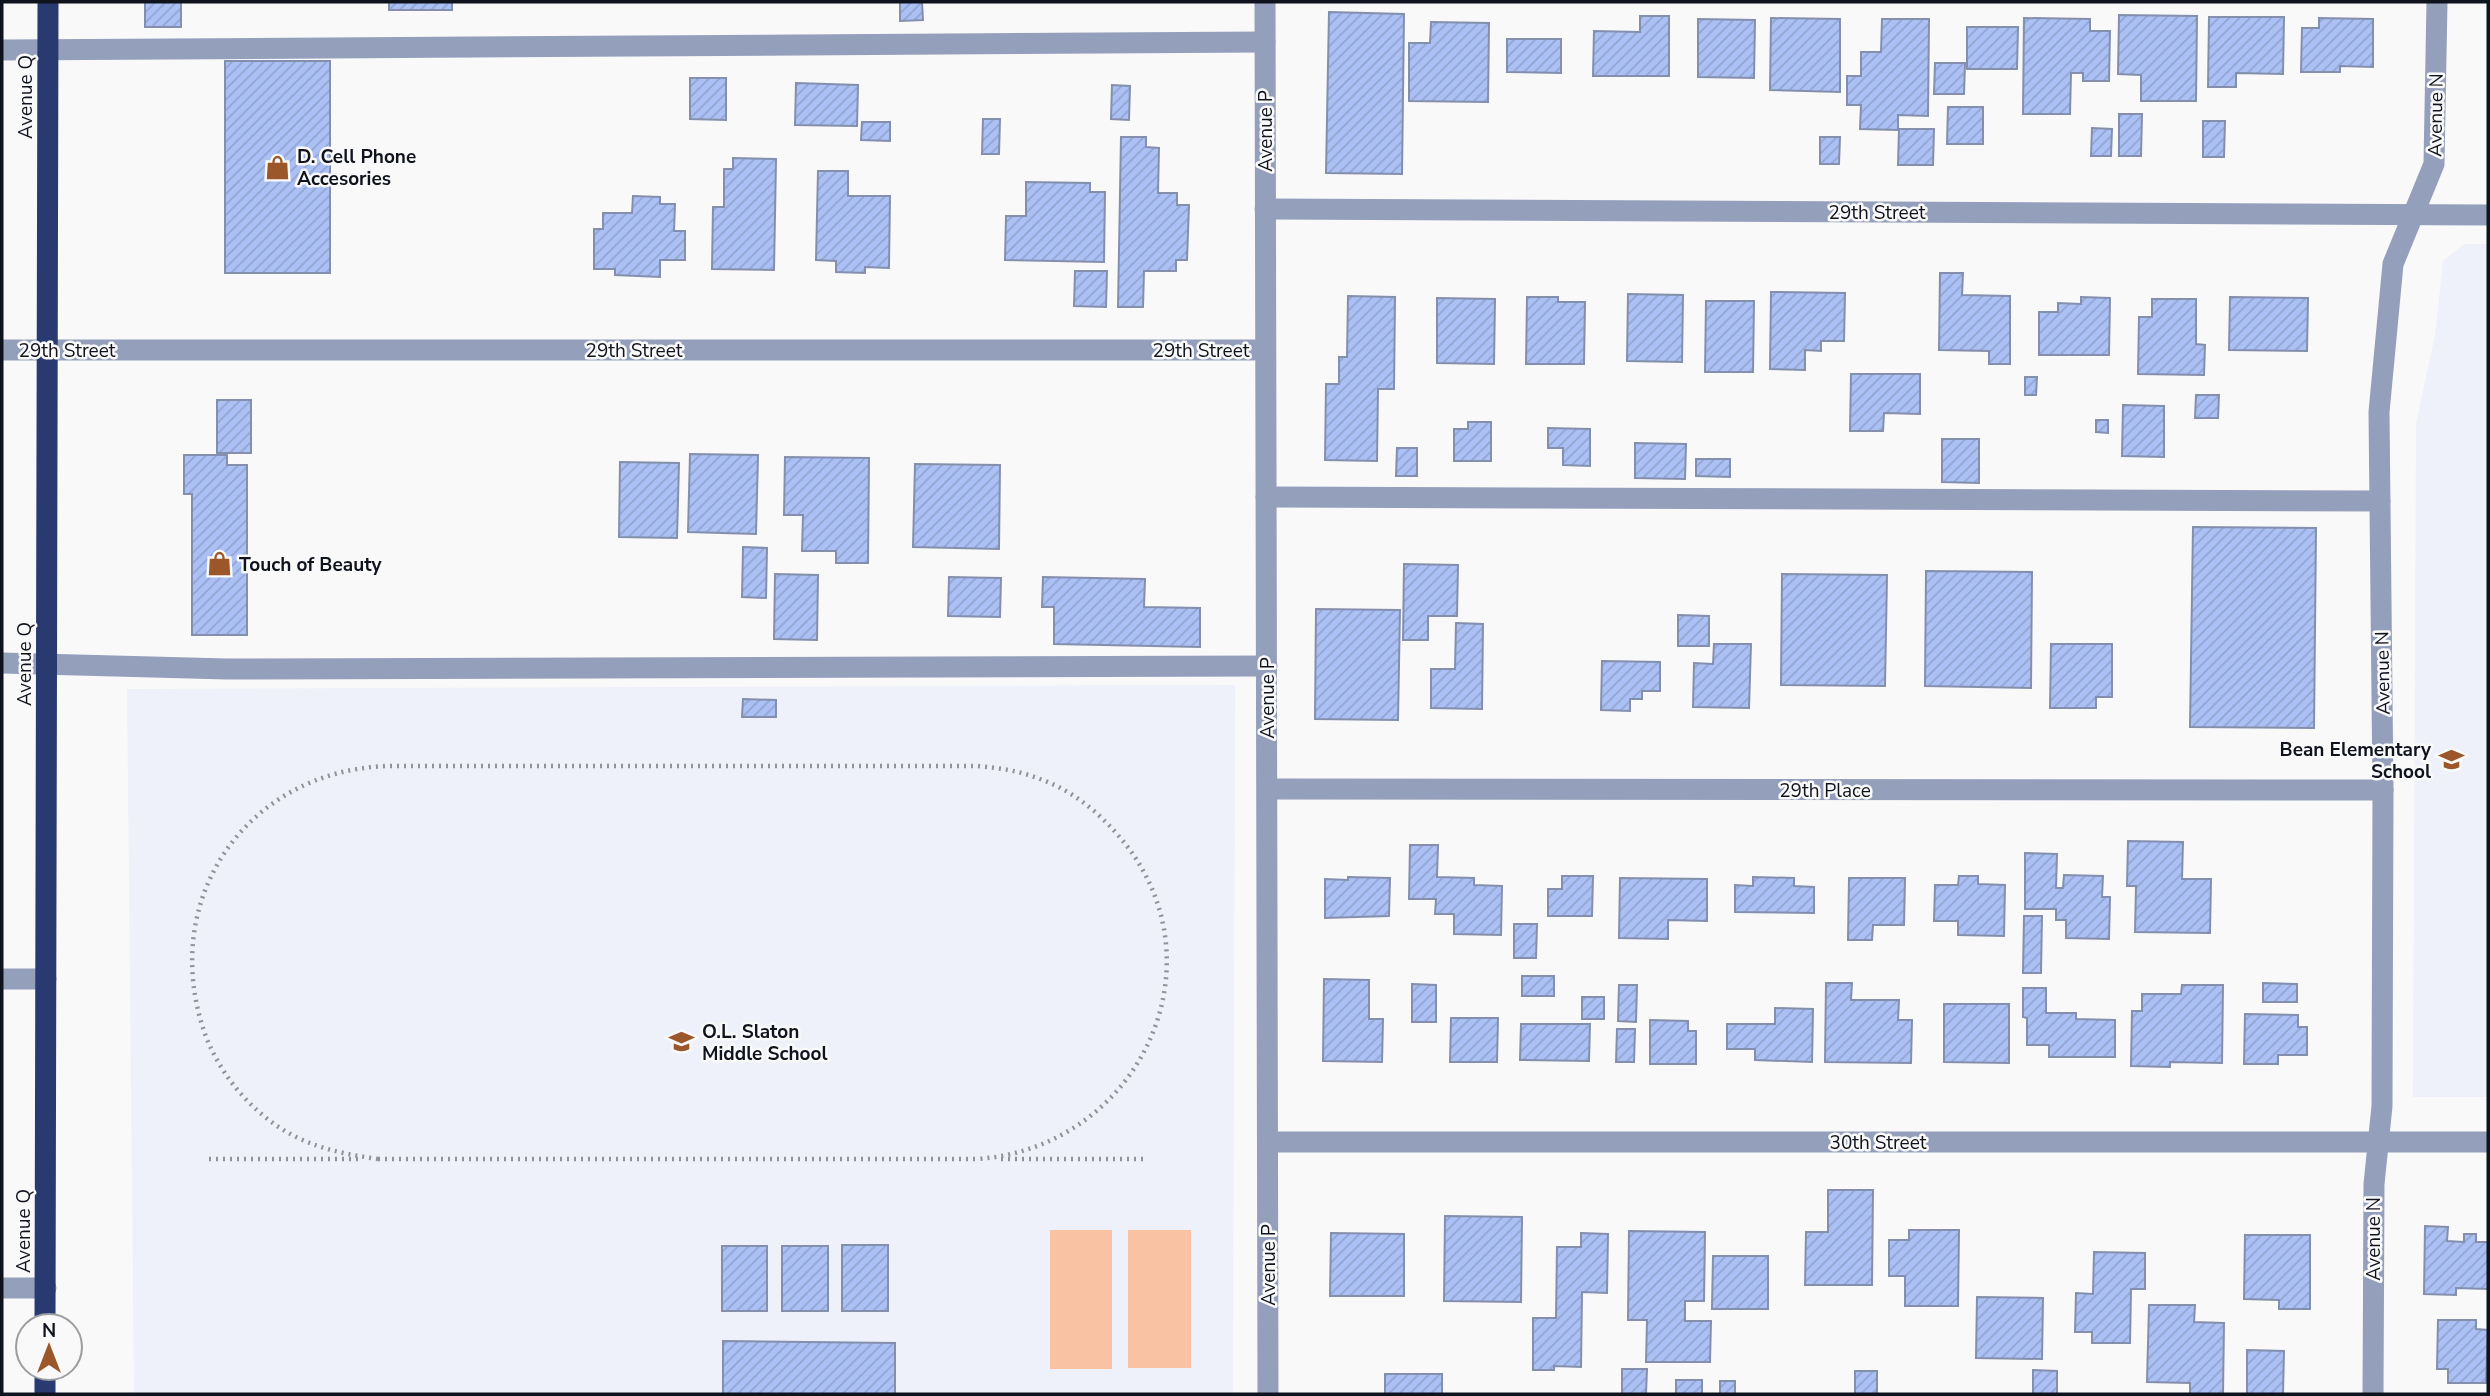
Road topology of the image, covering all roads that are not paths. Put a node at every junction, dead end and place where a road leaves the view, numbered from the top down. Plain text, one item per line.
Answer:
1 (48, 2) edge
2 (1265, 2) edge
3 (2437, 2) edge
4 (1265, 42) junction
5 (2, 50) edge
6 (48, 50) junction
7 (1265, 209) junction
8 (2413, 215) junction
9 (2488, 215) edge
10 (2, 350) edge
11 (47, 350) junction
12 (1265, 350) junction
13 (1266, 497) junction
14 (2380, 501) junction
15 (47, 662) junction
16 (2, 663) edge
17 (1267, 666) junction
18 (1268, 789) junction
19 (2384, 790) junction
20 (2, 979) edge
21 (46, 979) junction
22 (1269, 1142) junction
23 (2378, 1142) junction
24 (2488, 1142) edge
25 (2, 1288) edge
26 (46, 1289) junction
27 (46, 1312) edge
28 (1268, 1394) edge
29 (2373, 1394) edge

1 - 6 highway, Avenue Q
2 - 4 street, Avenue P
3 - 8 street, Avenue N
4 - 6 street
4 - 7 street, Avenue P
5 - 6 street
6 - 11 highway, Avenue Q
7 - 8 street, 29th Street
7 - 12 street, Avenue P
8 - 9 street, 29th Street
8 - 14 street, Avenue N
10 - 11 street, 29th Street
11 - 12 street, 29th Street
11 - 15 highway, Avenue Q
12 - 13 street, Avenue P
13 - 14 street
13 - 17 street, Avenue P
14 - 19 street, Avenue N
15 - 16 street
15 - 17 street
15 - 21 highway, Avenue Q
17 - 18 street, Avenue P
18 - 19 street, 29th Place
18 - 22 street, Avenue P
19 - 23 street, Avenue N
20 - 21 street
21 - 26 highway, Avenue Q
22 - 23 street, 30th Street
22 - 28 street, Avenue P
23 - 24 street, 30th Street
23 - 29 street, Avenue N
25 - 26 street
26 - 27 highway, Avenue Q

